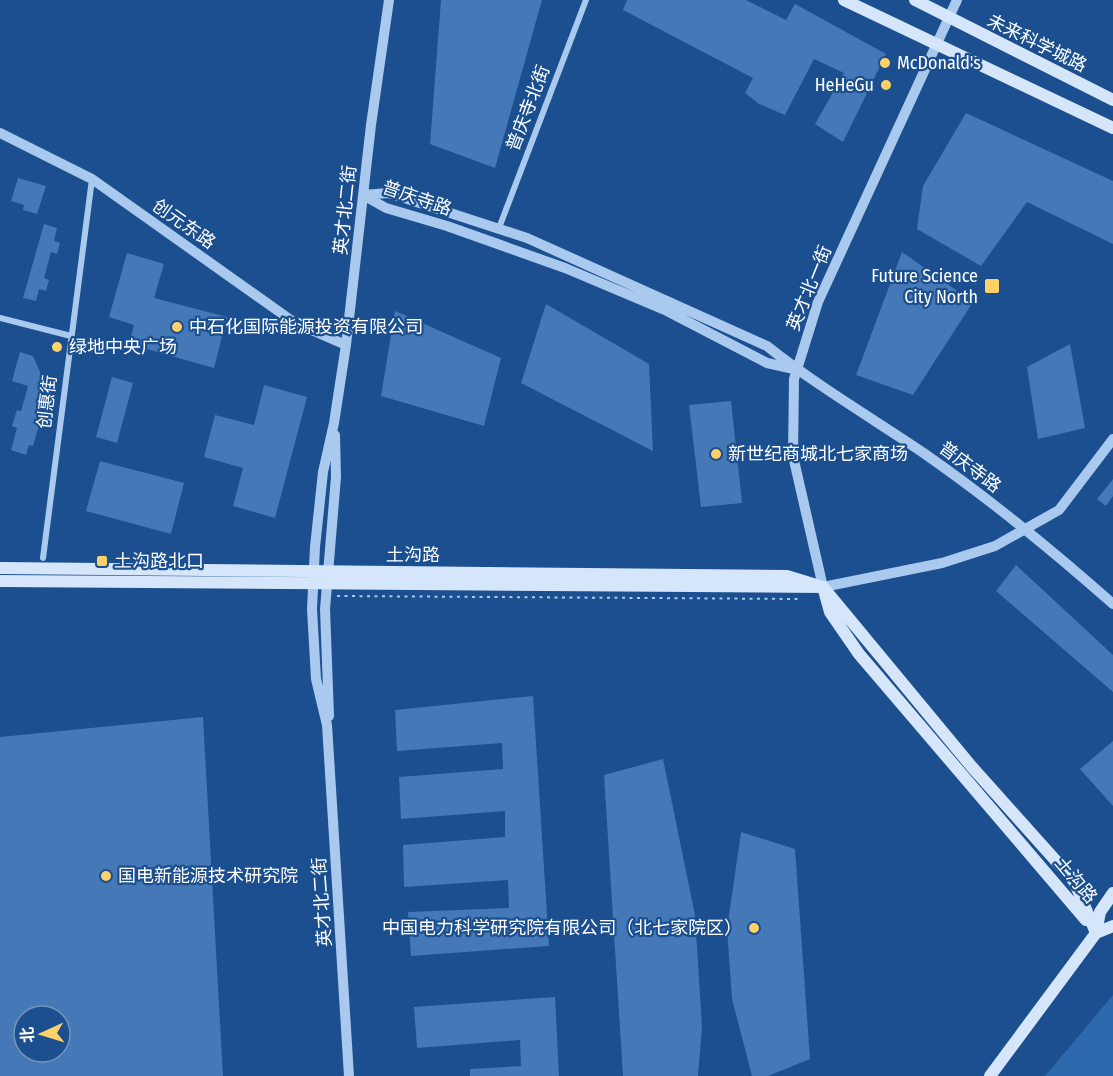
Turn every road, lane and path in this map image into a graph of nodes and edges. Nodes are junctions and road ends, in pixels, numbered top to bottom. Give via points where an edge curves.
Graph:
1 (389, 0) edge
2 (586, 0) edge
3 (844, 0) edge
4 (915, 0) edge
5 (950, 0) edge
6 (957, 0) edge
7 (950, 19) junction
8 (938, 44) junction
9 (1113, 100) edge
10 (1113, 128) edge
11 (0, 133) edge
12 (92, 179) junction
13 (363, 195) junction
14 (499, 228) junction
15 (0, 318) edge
16 (71, 336) junction
17 (346, 345) junction
18 (797, 370) junction
19 (334, 423) junction
20 (1113, 439) edge
21 (1024, 529) junction
22 (43, 558) dead end
23 (0, 568) edge
24 (313, 578) junction
25 (0, 581) edge
26 (327, 584) junction
27 (823, 587) junction
28 (805, 596) dead end
29 (1113, 604) edge
30 (327, 725) junction
31 (1113, 893) edge
32 (1113, 926) edge
33 (1096, 933) junction
34 (1113, 936) edge
35 (349, 1076) edge
36 (990, 1076) edge

1 - 13 street, 英才北二街
2 - 14 street, 普庆寺北街
3 - 8 main road
4 - 7 main road, 未来科学城路
5 - 7 street, 英才北一街
6 - 7 street, 英才北一街
7 - 8 street, 英才北一街
7 - 9 main road, 未来科学城路
8 - 10 main road
8 - 18 street, 英才北一街 via 818,302
11 - 12 street, 创元东路
12 - 16 street, 创惠街
12 - 17 street, 创元东路 via 295,323
13 - 14 street, 普庆寺路 via 389,193
13 - 17 street, 英才北二街
13 - 18 street, 普庆寺路 via 386,208 565,268 667,311 767,363
14 - 18 street, 普庆寺路 via 615,275 767,346
15 - 16 street
16 - 22 street, 创惠街
17 - 19 street, 英才北二街
18 - 21 street, 普庆寺路 via 928,456
18 - 27 street, 英才北一街 via 793,456
19 - 24 street, 英才北二街 via 323,472
19 - 26 street, 英才北二街 via 336,477
20 - 21 street via 1059,510
21 - 27 street via 995,546 942,563
21 - 29 street, 普庆寺路
23 - 24 main road, 土沟路
24 - 25 main road, 土沟路
24 - 26 main road, 土沟路
24 - 30 street, 英才北二街 via 315,679
26 - 27 main road, 土沟路 via 787,576
26 - 28 path via 796,600
26 - 30 street, 英才北二街
27 - 33 main road, 土沟路 via 972,767 1074,881
30 - 35 street, 英才北二街
31 - 33 main road via 1100,912
32 - 33 main road
33 - 34 main road
33 - 36 main road

